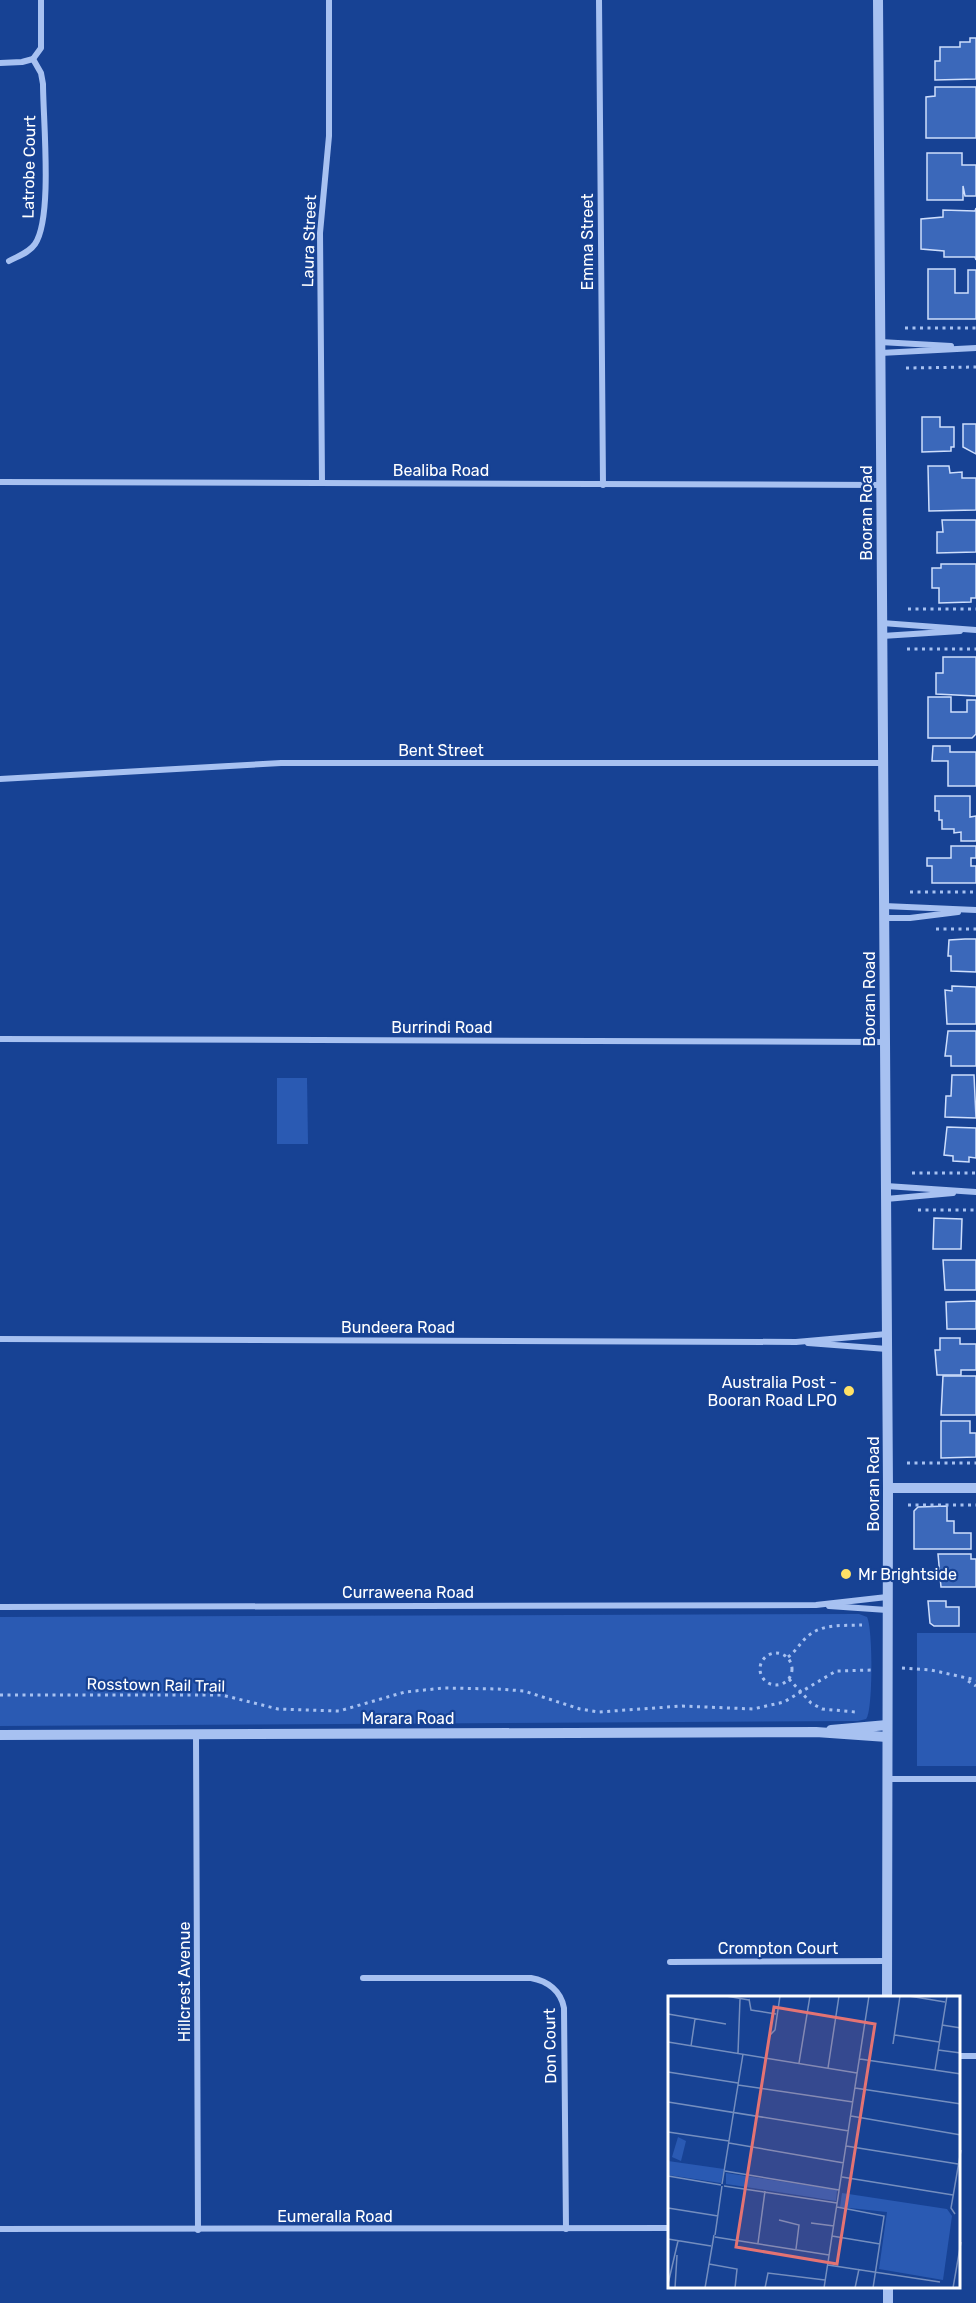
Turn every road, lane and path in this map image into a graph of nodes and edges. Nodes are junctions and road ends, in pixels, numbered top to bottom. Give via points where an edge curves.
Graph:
1 (41, 0) edge
2 (328, 0) edge
3 (599, 0) edge
4 (878, 0) edge
5 (33, 59) junction
6 (0, 63) edge
7 (9, 261) dead end
8 (905, 328) dead end
9 (976, 328) edge
10 (880, 347) junction
11 (966, 348) junction
12 (976, 348) edge
13 (976, 367) edge
14 (906, 368) dead end
15 (0, 482) edge
16 (322, 483) junction
17 (603, 485) junction
18 (881, 485) junction
19 (908, 609) dead end
20 (976, 609) edge
21 (882, 624) junction
22 (976, 630) edge
23 (882, 636) junction
24 (907, 649) dead end
25 (976, 649) edge
26 (883, 763) junction
27 (0, 779) edge
28 (910, 892) dead end
29 (976, 892) edge
30 (884, 906) junction
31 (974, 910) edge
32 (884, 918) junction
33 (976, 928) edge
34 (932, 929) dead end
35 (0, 1039) edge
36 (884, 1042) junction
37 (912, 1173) dead end
38 (976, 1173) edge
39 (885, 1186) junction
40 (966, 1192) junction
41 (976, 1192) edge
42 (886, 1199) junction
43 (912, 1210) dead end
44 (976, 1210) edge
45 (887, 1334) junction
46 (0, 1339) edge
47 (796, 1342) junction
48 (887, 1349) junction
49 (907, 1463) dead end
50 (976, 1463) edge
51 (888, 1488) junction
52 (976, 1488) edge
53 (908, 1505) dead end
54 (976, 1505) edge
55 (887, 1597) junction
56 (816, 1605) junction
57 (0, 1607) edge
58 (887, 1610) junction
59 (862, 1625) dead end
60 (788, 1658) junction
61 (903, 1668) dead end
62 (870, 1670) dead end
63 (789, 1679) junction
64 (966, 1680) junction
65 (976, 1680) edge
66 (976, 1686) edge
67 (801, 1693) junction
68 (0, 1695) edge
69 (862, 1712) dead end
70 (887, 1725) junction
71 (816, 1732) junction
72 (196, 1734) junction
73 (0, 1735) edge
74 (887, 1737) junction
75 (887, 1779) junction
76 (976, 1779) edge
77 (887, 1961) junction
78 (670, 1962) dead end
79 (363, 1978) dead end
80 (887, 1996) edge
81 (668, 2228) edge
82 (0, 2229) edge
83 (566, 2229) junction
84 (198, 2230) junction

1 - 5 street via 40,48
2 - 16 street, Laura Street via 329,136 320,233
3 - 17 street, Emma Street
4 - 10 street, Booran Road
5 - 6 street
5 - 7 street, Latrobe Court via 43,84 43,221 35,245
8 - 9 path
10 - 11 street
10 - 11 street
10 - 18 street, Booran Road
11 - 12 street
13 - 14 path
15 - 16 street, Bealiba Road
16 - 17 street, Bealiba Road
17 - 18 street, Bealiba Road
18 - 21 street, Booran Road
19 - 20 path
21 - 22 street
21 - 23 street, Booran Road
22 - 23 street
23 - 26 street, Booran Road
24 - 25 path
26 - 27 street, Bent Street via 281,763
26 - 30 street, Booran Road
28 - 29 path
30 - 31 street
30 - 32 street, Booran Road
31 - 32 street
32 - 36 street, Booran Road
33 - 34 path
35 - 36 street, Burrindi Road
36 - 39 street, Booran Road
37 - 38 path
39 - 40 street
39 - 42 street, Booran Road
40 - 41 street
40 - 42 street
42 - 45 street, Booran Road
43 - 44 path
45 - 47 street, Bundeera Road
45 - 48 street, Booran Road
46 - 47 street, Bundeera Road
47 - 48 street, Bundeera Road
48 - 51 street, Booran Road
49 - 50 path
51 - 52 street
51 - 55 street, Booran Road
53 - 54 path
55 - 56 street, Curraweena Road
55 - 58 street, Booran Road
56 - 57 street, Curraweena Road
56 - 58 street, Curraweena Road
58 - 70 street, Booran Road
59 - 60 path via 819,1629
60 - 63 path via 793,1666
60 - 63 path via 772,1653 763,1659 760,1670 769,1684 780,1685
61 - 64 path via 931,1670
62 - 67 path, Rosstown Rail Trail via 836,1671
63 - 67 path
64 - 65 path
64 - 66 path
67 - 68 path, Rosstown Rail Trail via 766,1708 682,1706 599,1712 498,1689 405,1692 339,1711 278,1709 222,1695
67 - 69 path via 822,1709
70 - 71 street, Marara Road
70 - 74 street, Booran Road
71 - 72 street, Marara Road
71 - 74 street, Marara Road
72 - 73 street, Marara Road
72 - 84 street, Hillcrest Avenue
74 - 75 street, Booran Road
75 - 76 street
75 - 77 street, Booran Road
77 - 78 street, Crompton Court
77 - 80 street, Booran Road
79 - 83 street, Don Court via 531,1978 548,1984 560,1995 564,2008
81 - 83 street, Eumeralla Road
82 - 84 street, Eumeralla Road
83 - 84 street, Eumeralla Road

